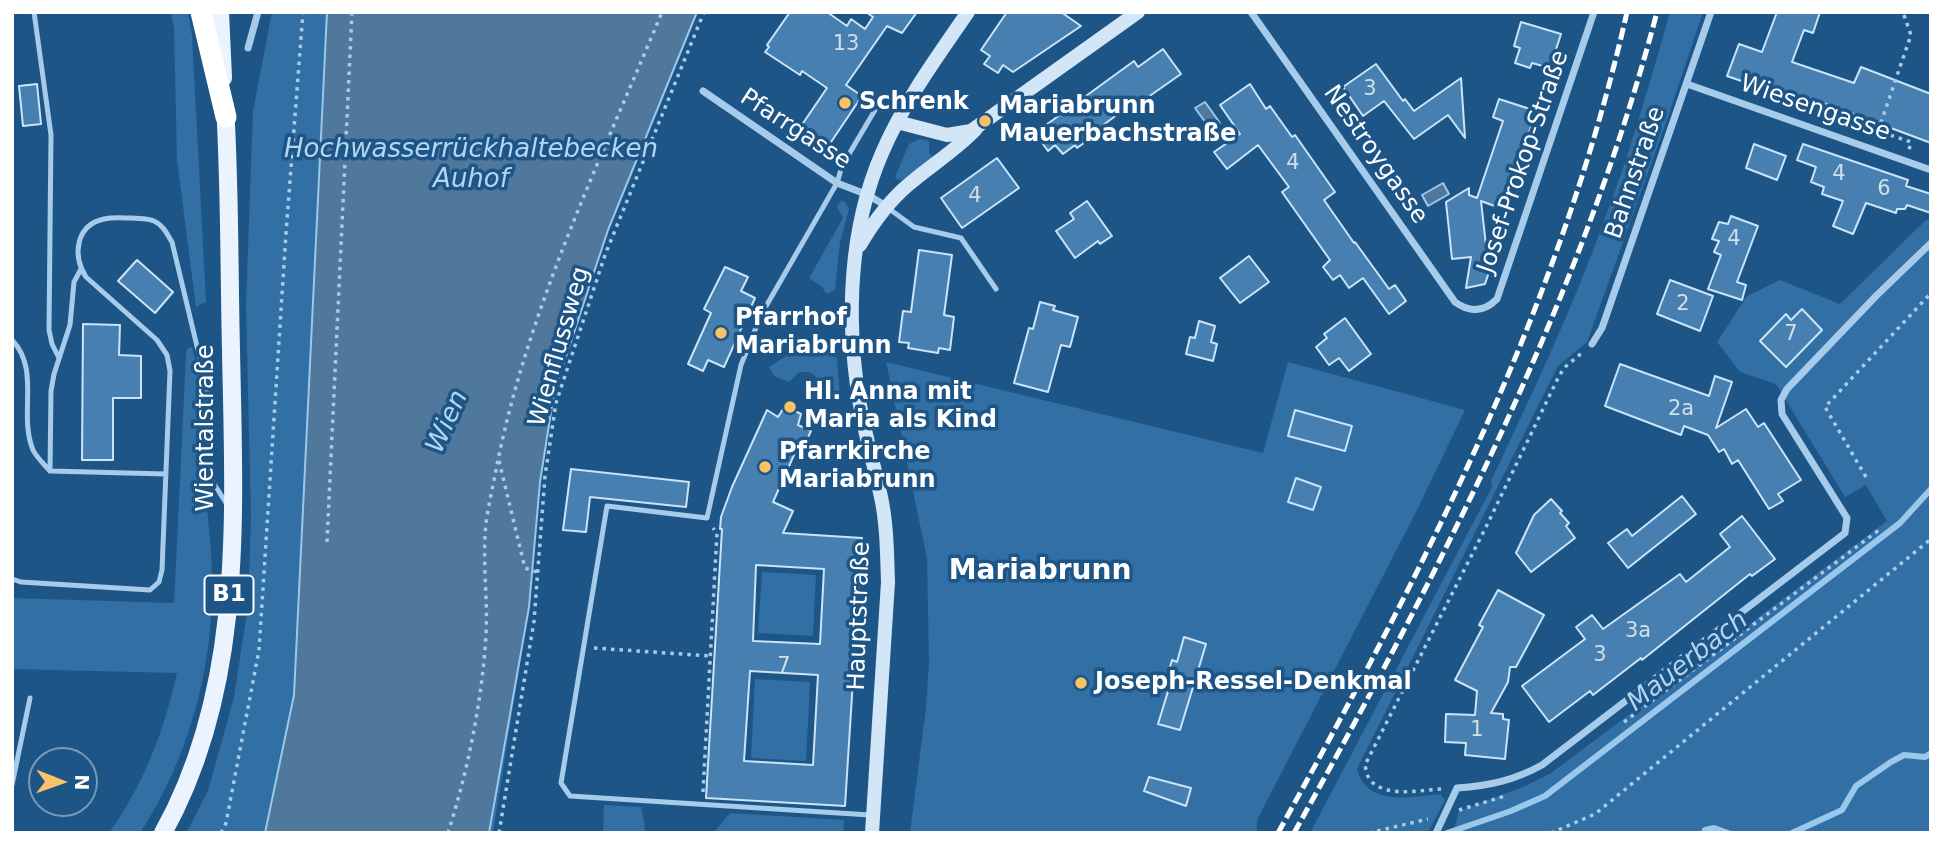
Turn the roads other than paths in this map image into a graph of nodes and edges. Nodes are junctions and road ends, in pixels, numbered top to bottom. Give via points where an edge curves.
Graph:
1 (34, 12) edge
2 (201, 12) edge
3 (220, 12) edge
4 (258, 12) edge
5 (968, 12) edge
6 (1138, 12) edge
7 (1251, 12) edge
8 (1594, 12) edge
9 (1712, 12) edge
10 (248, 48) dead end
11 (1687, 84) junction
12 (703, 91) dead end
13 (875, 110) dead end
14 (226, 117) junction
15 (897, 122) junction
16 (979, 126) junction
17 (1931, 170) edge
18 (837, 183) junction
19 (868, 195) junction
20 (886, 206) junction
21 (1931, 243) edge
22 (856, 252) junction
23 (81, 270) junction
24 (996, 289) dead end
25 (1475, 311) joint
26 (12, 340) edge
27 (1592, 344) road end
28 (59, 358) junction
29 (50, 471) junction
30 (166, 474) junction
31 (232, 513) junction
32 (12, 579) edge
33 (30, 698) dead end
34 (12, 785) edge
35 (873, 815) junction
36 (163, 833) edge
37 (872, 833) edge
38 (1436, 833) edge

1 - 28 lane via 51,135 50,330
2 - 14 highway
3 - 14 main road, Wientalstraße / B1
4 - 10 street
5 - 15 main road, Hauptstraße
6 - 16 main road
7 - 25 street, Nestroygasse via 1455,302
8 - 25 street, Josef-Prokop-Straße via 1497,299
9 - 11 street, Bahnstraße
11 - 17 street, Wiesengasse
11 - 27 street, Bahnstraße via 1602,328
12 - 18 street, Pfarrgasse
13 - 18 lane
14 - 31 main road, Wientalstraße / B1
15 - 16 main road via 947,135
15 - 19 main road, Hauptstraße
16 - 20 main road
18 - 19 street, Pfarrgasse
18 - 35 lane via 761,315 741,365 706,518 607,506 561,783 570,796
19 - 20 street, Pfarrgasse
19 - 22 main road, Hauptstraße
20 - 22 main road
20 - 24 lane via 914,227 961,238
21 - 38 street via 1781,400 1782,414 1847,518 1845,533 1542,765 1487,786 1458,788
22 - 35 main road, Hauptstraße via 855,374 887,546
23 - 28 lane via 74,282 70,325
23 - 30 lane via 157,340 167,355
23 - 31 lane via 77,246 90,225 102,219 146,219 163,227 172,242 207,388 209,476
26 - 29 lane via 27,365 33,448
28 - 29 lane via 51,391
29 - 30 lane
30 - 32 lane via 162,570 159,582 150,590
31 - 36 main road, Wientalstraße / B1 via 229,603 218,684 196,761
33 - 34 lane
35 - 37 main road, Hauptstraße

